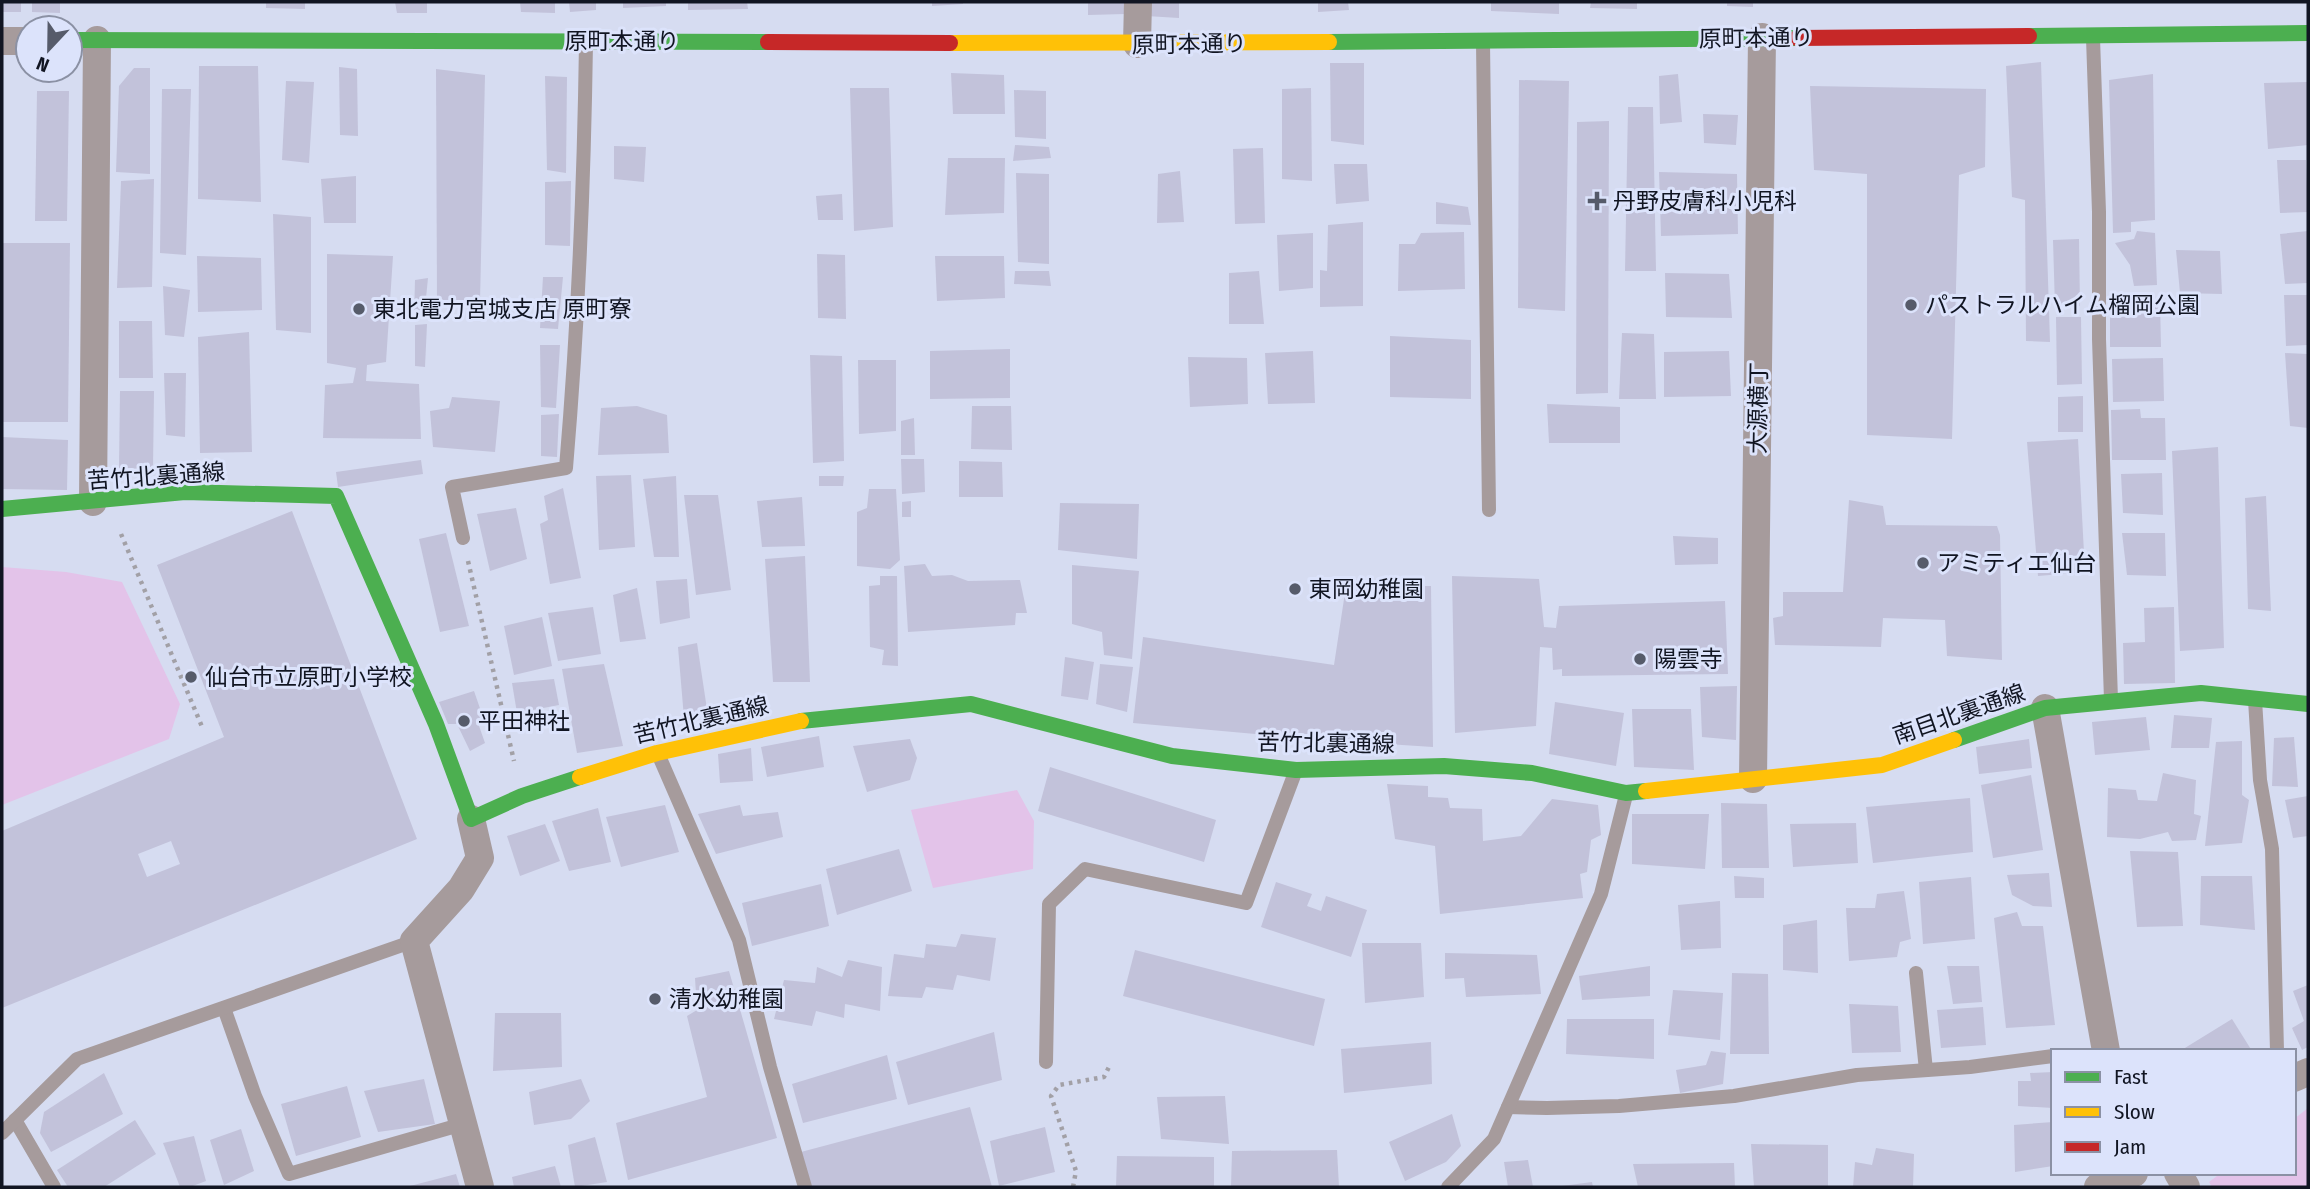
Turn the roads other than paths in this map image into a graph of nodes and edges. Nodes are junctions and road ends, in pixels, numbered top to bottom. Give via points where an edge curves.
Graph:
1 (1138, 2) edge
2 (2308, 33) edge
3 (2093, 35) junction
4 (1762, 37) junction
5 (84, 40) edge
6 (586, 41) junction
7 (1483, 41) junction
8 (1138, 44) junction
9 (93, 502) junction
10 (2, 509) edge
11 (1489, 510) dead end
12 (463, 538) road end
13 (2255, 698) junction
14 (2111, 701) junction
15 (2308, 704) edge
16 (2045, 708) junction
17 (657, 752) junction
18 (1296, 770) junction
19 (1753, 779) junction
20 (1626, 793) junction
21 (471, 819) junction
22 (414, 941) junction
23 (1916, 973) dead end
24 (224, 1008) junction
25 (2101, 1049) edge
26 (2277, 1049) edge
27 (2051, 1056) edge
28 (1046, 1062) dead end
29 (1926, 1070) junction
30 (1508, 1107) junction
31 (15, 1120) junction
32 (463, 1124) junction
33 (2, 1133) edge
34 (2129, 1175) edge
35 (54, 1187) edge
36 (480, 1187) edge
37 (805, 1187) edge
38 (1448, 1187) edge
39 (2098, 1187) edge

1 - 8 street
2 - 3 street, 原町本通り
3 - 4 street, 原町本通り
3 - 14 lane
4 - 7 street, 原町本通り
4 - 19 street, 大源横丁
5 - 6 street, 原町本通り
5 - 9 street
6 - 8 street, 原町本通り
6 - 12 lane via 583,228 566,468 452,487
7 - 8 street, 原町本通り
7 - 11 lane
9 - 10 street, 苦竹北裏通線
9 - 21 street, 苦竹北裏通線 via 185,492 336,496 436,724
13 - 14 street, 南目北裏通線 via 2201,693
13 - 15 street, 南目北裏通線
13 - 26 lane via 2260,780 2272,849
14 - 16 street, 南目北裏通線
16 - 19 street, 南目北裏通線 via 1882,765
16 - 25 street
17 - 18 street, 苦竹北裏通線 via 803,720 971,704 1172,756
17 - 21 street, 苦竹北裏通線 via 523,796
17 - 37 lane via 739,940
18 - 20 street, 苦竹北裏通線 via 1444,766 1532,773
18 - 28 lane via 1246,903 1084,869 1049,904
19 - 20 street, 南目北裏通線
20 - 30 lane via 1601,894
21 - 22 street via 480,858 461,889
22 - 24 lane
22 - 32 street
23 - 29 lane
24 - 31 lane via 77,1059
24 - 32 lane via 255,1097 289,1174
27 - 29 lane
29 - 30 lane via 1857,1075 1734,1096 1632,1105
30 - 38 lane via 1494,1139
31 - 33 lane
31 - 35 lane
32 - 36 street
34 - 39 street

